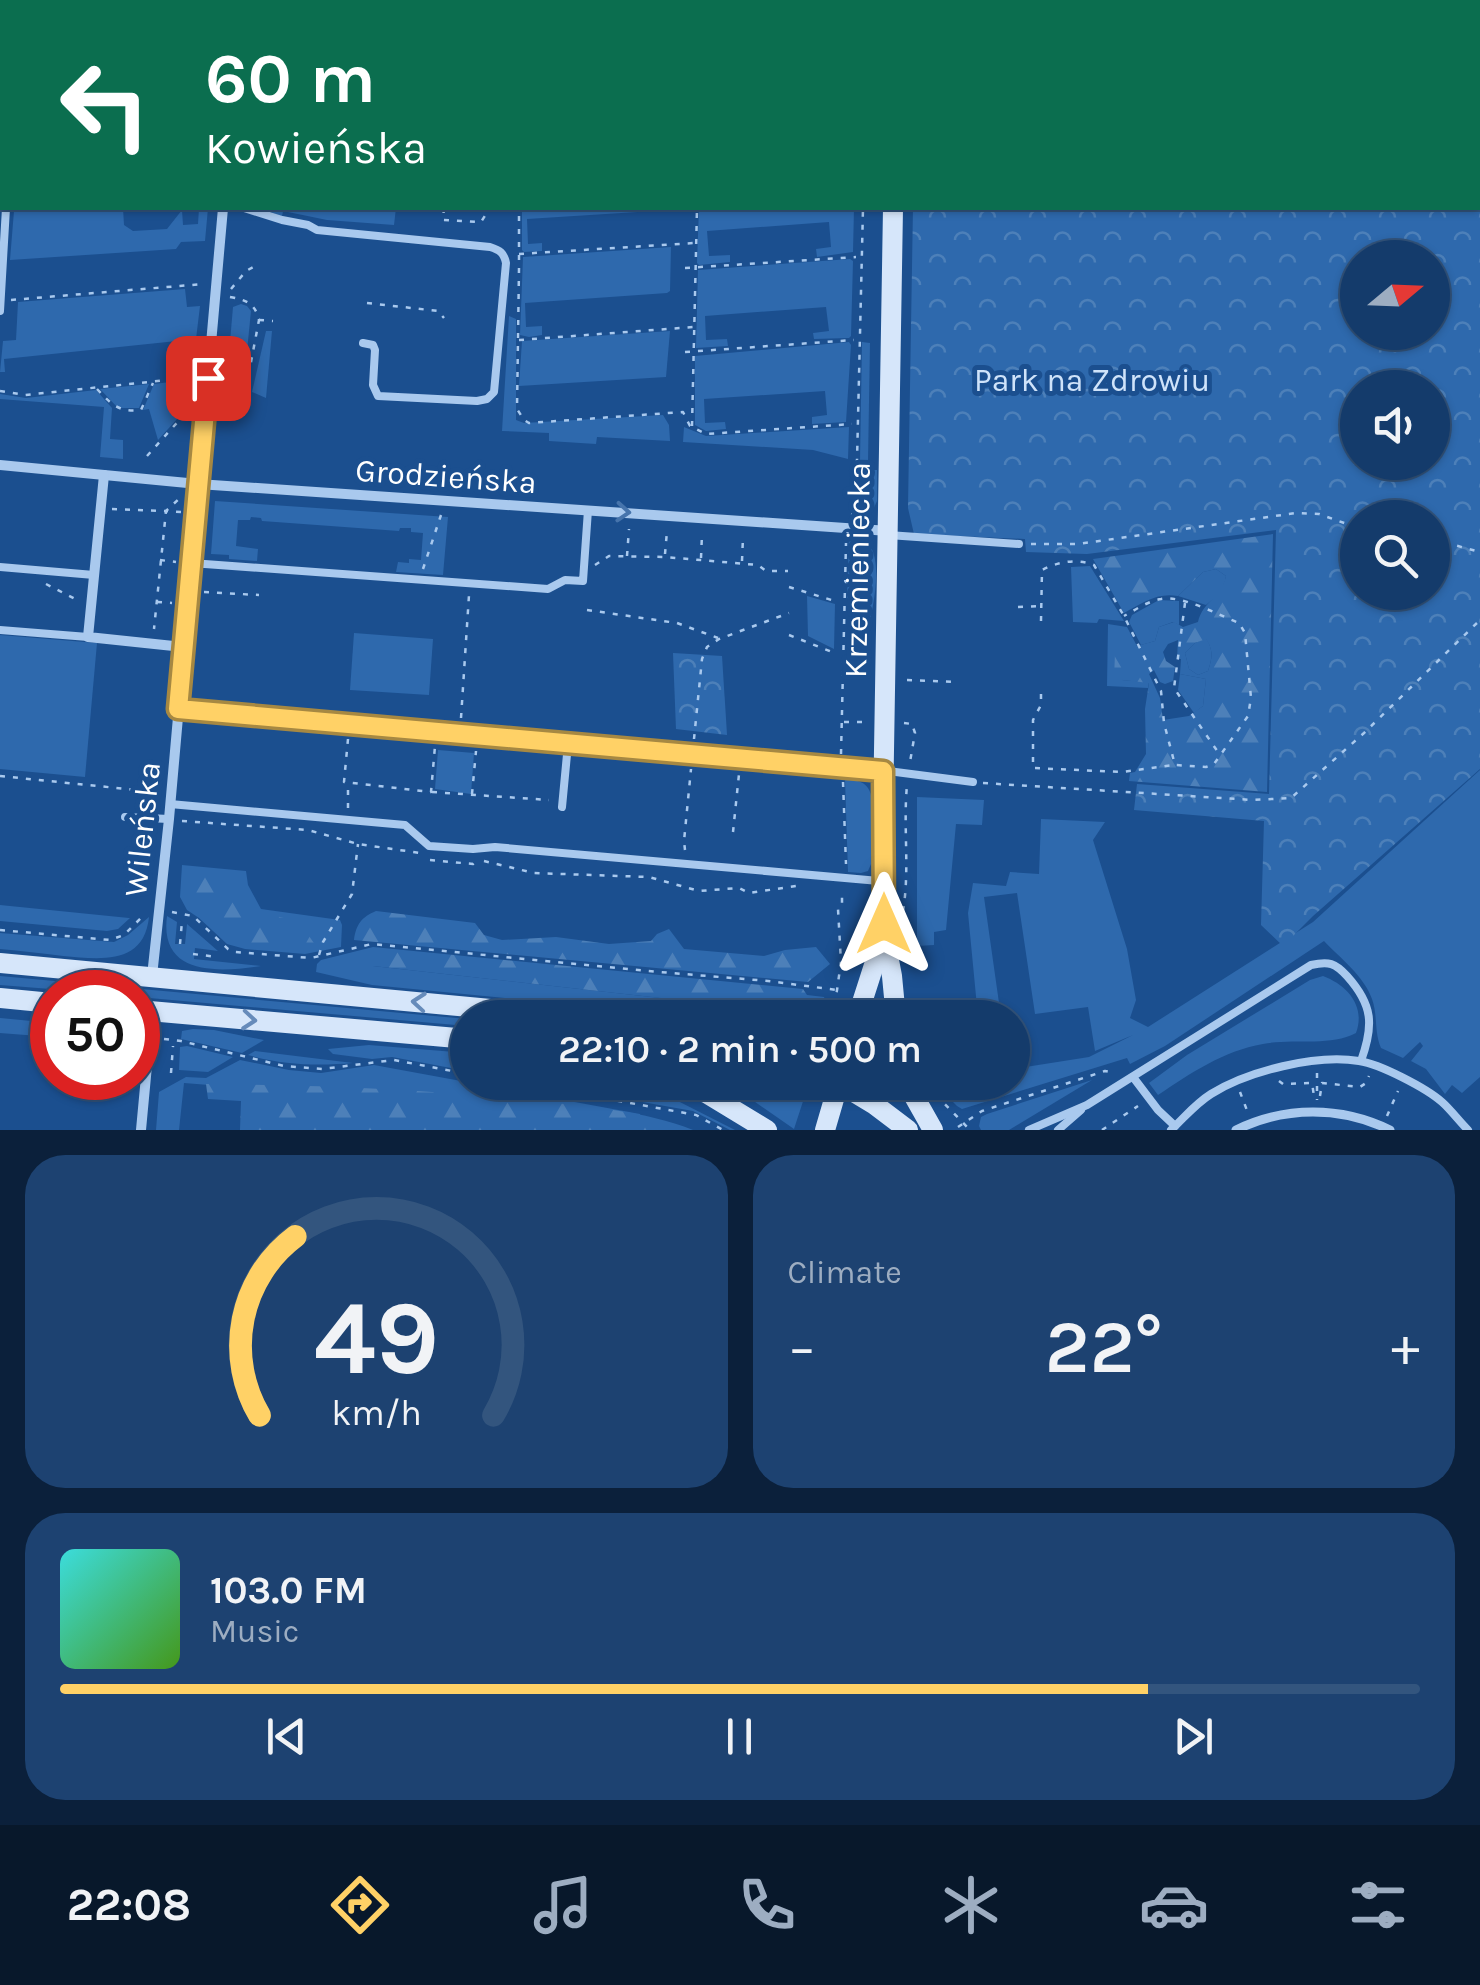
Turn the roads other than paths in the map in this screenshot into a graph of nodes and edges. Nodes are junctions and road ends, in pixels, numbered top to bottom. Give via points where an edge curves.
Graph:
1 (6, 210) edge
2 (222, 210) edge
3 (250, 210) edge
4 (893, 210) edge
5 (1, 300) edge
6 (0, 311) edge
7 (363, 343) dead end
8 (0, 465) edge
9 (104, 475) junction
10 (198, 484) junction
11 (588, 510) junction
12 (888, 533) junction
13 (1019, 544) road end
14 (191, 563) junction
15 (0, 568) edge
16 (94, 575) junction
17 (0, 630) edge
18 (88, 637) junction
19 (184, 647) junction
20 (178, 709) junction
21 (568, 744) junction
22 (883, 771) junction
23 (973, 782) road end
24 (170, 804) junction
25 (562, 807) dead end
26 (125, 817) dead end
27 (169, 819) junction
28 (884, 881) junction
29 (884, 935) junction
30 (0, 962) edge
31 (87, 970) edge
32 (153, 970) edge
33 (160, 977) edge
34 (0, 998) edge
35 (863, 1000) edge
36 (894, 1000) edge
37 (30, 1001) edge
38 (450, 1005) edge
39 (160, 1012) edge
40 (450, 1037) edge
41 (1361, 1061) junction
42 (1133, 1077) junction
43 (143, 1100) edge
44 (716, 1100) edge
45 (833, 1100) edge
46 (863, 1100) edge
47 (905, 1100) edge
48 (916, 1100) edge
49 (1087, 1105) junction
50 (1173, 1128) edge
51 (905, 1129) edge
52 (142, 1130) edge
53 (767, 1130) edge
54 (825, 1130) edge
55 (934, 1130) edge
56 (1029, 1130) edge
57 (1058, 1130) edge
58 (1236, 1130) edge
59 (1390, 1130) edge
60 (1468, 1130) edge

1 - 5 lane
2 - 10 street, Wileńska
3 - 7 lane via 317,230 490,247 504,257 494,392 488,399 378,396 372,385 375,350
4 - 12 main road, Krzemieniecka
5 - 6 lane
8 - 9 street, Grodzieńska
9 - 10 street, Grodzieńska
9 - 16 street
10 - 11 street, Grodzieńska
10 - 14 street, Wileńska
11 -> 12 street, Grodzieńska
11 - 14 lane via 583,581 548,589
12 - 13 lane
12 - 22 main road, Krzemieniecka
14 - 19 street, Wileńska
15 - 16 lane
16 - 18 street
17 - 18 lane
18 - 19 street
19 - 20 street, Wileńska
20 - 21 street
20 - 24 street, Wileńska
21 - 22 street
21 - 25 lane
22 - 23 lane
22 - 28 main road, Krzemieniecka
24 - 27 street, Wileńska
24 - 28 lane via 405,826 429,846
26 - 27 lane
27 - 32 street, Wileńska
28 - 29 main road, Krzemieniecka
29 - 35 main road, Krzemieniecka
29 - 36 main road, Krzemieniecka
30 - 31 main road
38 -> 33 main road
34 - 37 main road
39 -> 40 main road
41 - 42 lane via 1370,1019 1366,1000 1330,962 1311,965
41 - 50 lane via 1307,1062 1248,1076 1213,1093
41 - 60 lane via 1440,1100
42 - 49 lane
42 - 50 lane
43 - 52 street
44 - 53 main road
45 - 54 main road
46 - 51 main road
47 - 51 main road
48 - 55 main road
49 - 56 lane
49 - 57 lane
58 - 59 street via 1309,1112 1356,1117

